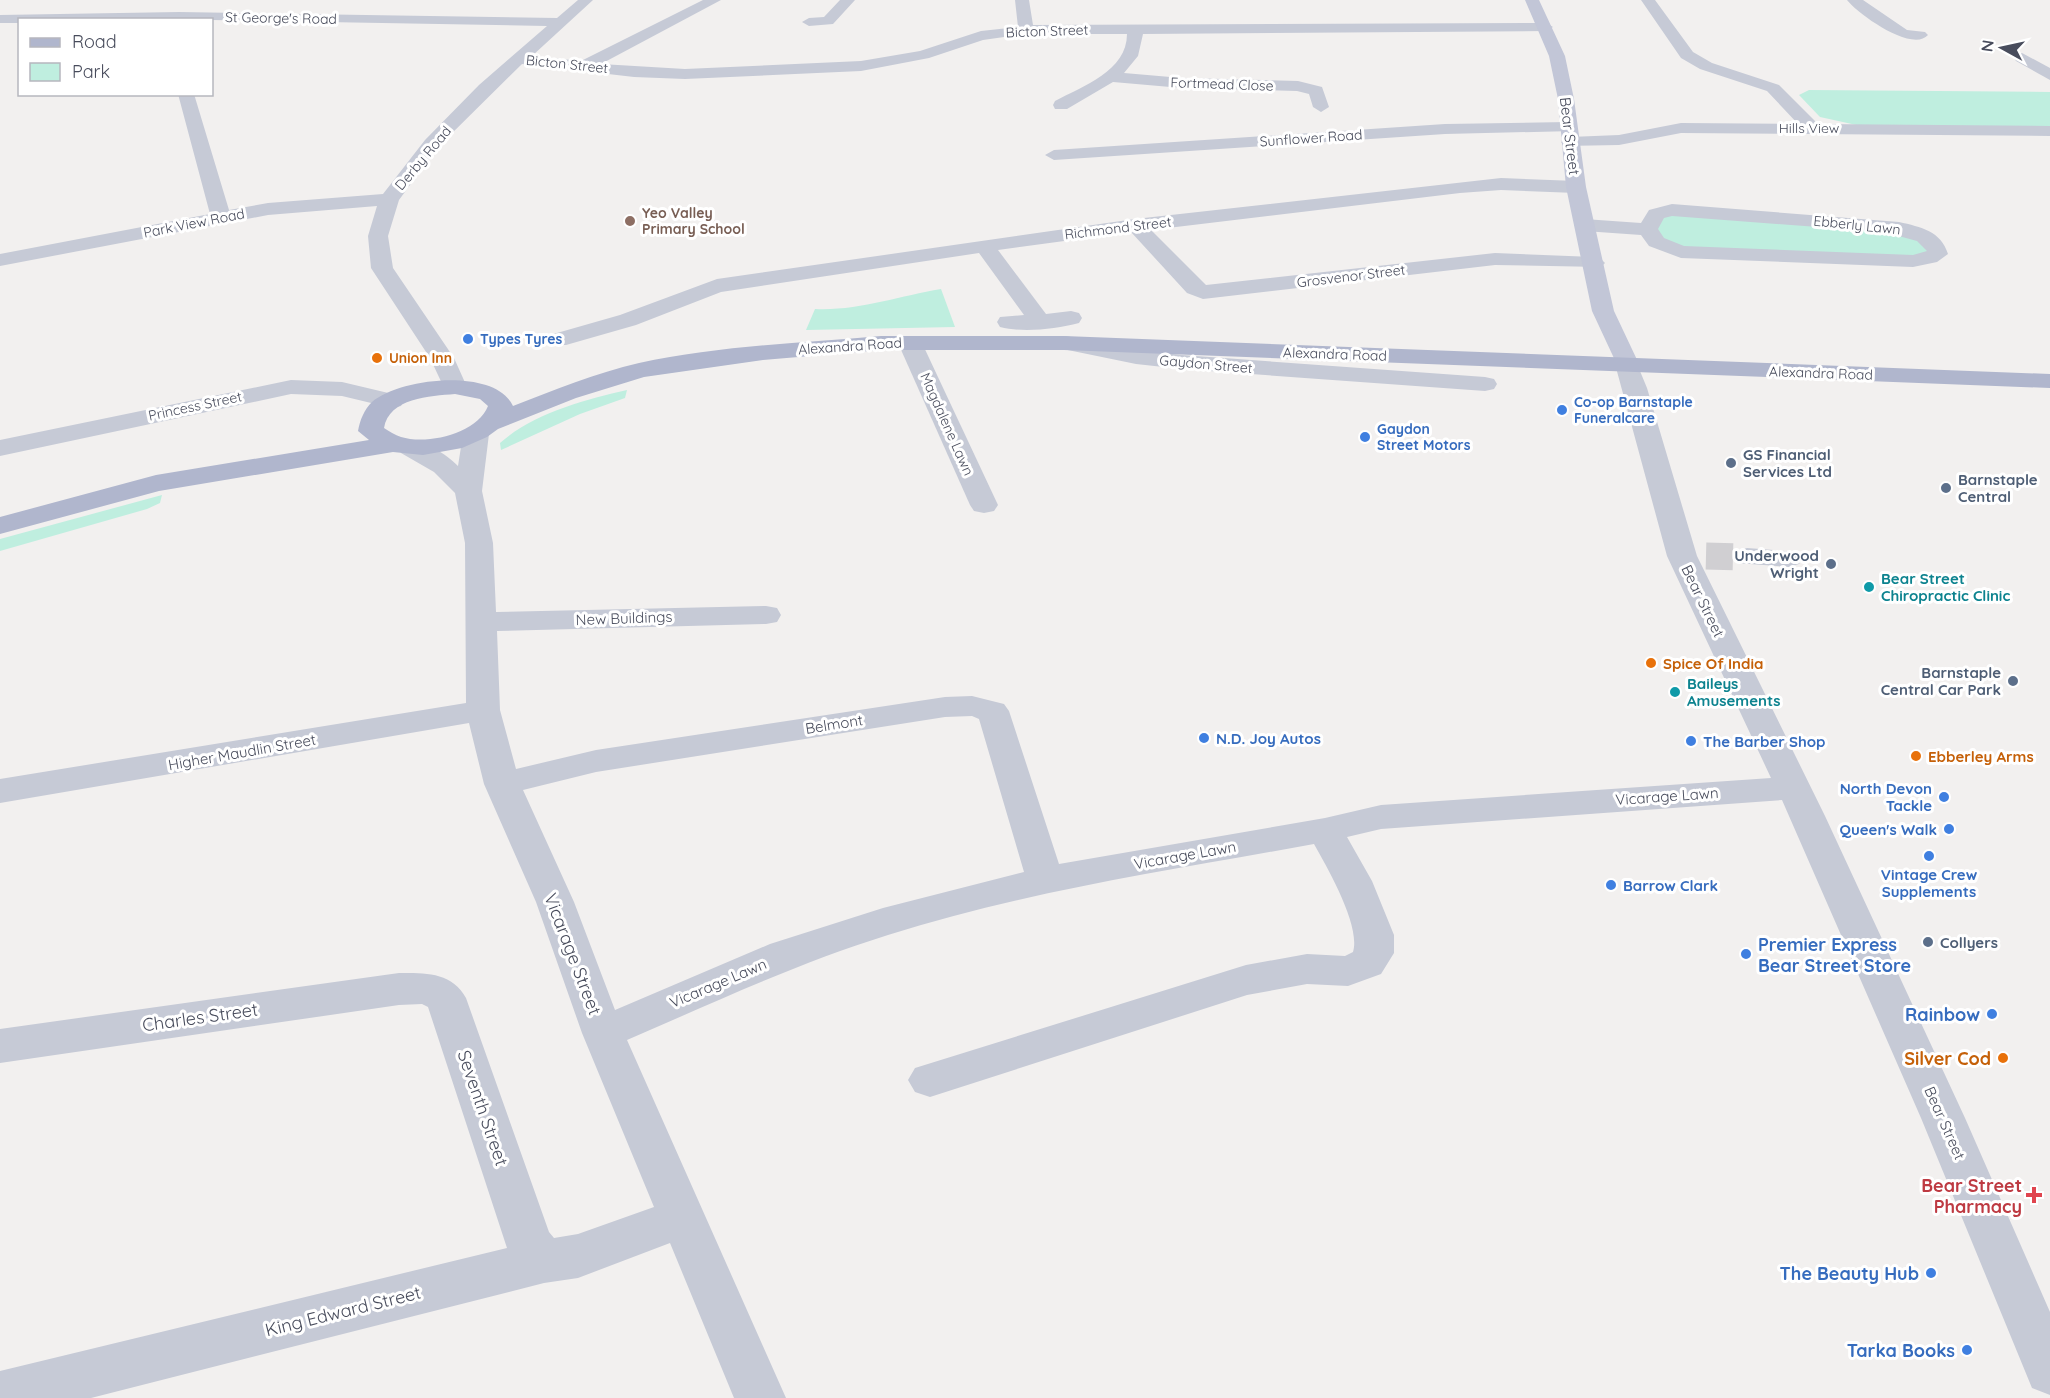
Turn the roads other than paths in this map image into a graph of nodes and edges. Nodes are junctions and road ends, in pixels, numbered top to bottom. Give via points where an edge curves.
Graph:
1 (136, 0) edge
2 (276, 0) edge
3 (586, 0) edge
4 (714, 0) edge
5 (848, 0) edge
6 (1022, 0) edge
7 (1532, 0) edge
8 (1648, 0) edge
9 (1854, 0) edge
10 (474, 7) dead end
11 (108, 16) junction
12 (227, 17) junction
13 (252, 17) junction
14 (18, 18) edge
15 (36, 18) edge
16 (0, 19) edge
17 (463, 20) junction
18 (561, 22) junction
19 (808, 22) dead end
20 (213, 24) edge
21 (1546, 27) junction
22 (1026, 30) junction
23 (1135, 30) junction
24 (1886, 34) dead end
25 (1903, 34) junction
26 (1920, 35) dead end
27 (2022, 58) dead end
28 (518, 59) junction
29 (586, 65) junction
30 (2050, 75) edge
31 (1110, 77) junction
32 (187, 96) edge
33 (1042, 103) dead end
34 (1321, 108) dead end
35 (1813, 129) junction
36 (2050, 131) edge
37 (1569, 135) junction
38 (1054, 155) dead end
39 (1576, 187) junction
40 (389, 199) junction
41 (221, 218) junction
42 (1135, 225) junction
43 (1584, 225) junction
44 (1648, 229) junction
45 (985, 247) junction
46 (0, 260) edge
47 (1594, 263) junction
48 (1071, 318) dead end
49 (1008, 322) dead end
50 (1040, 322) junction
51 (558, 340) dead end
52 (910, 343) junction
53 (1064, 343) joint
54 (1628, 364) junction
55 (1353, 365) junction
56 (622, 374) junction
57 (2050, 381) edge
58 (1485, 384) dead end
59 (454, 387) junction
60 (488, 392) junction
61 (392, 401) junction
62 (370, 421) junction
63 (485, 428) junction
64 (402, 446) junction
65 (0, 448) edge
66 (230, 470) junction
67 (468, 491) junction
68 (984, 505) dead end
69 (0, 526) edge
70 (1747, 557) tunnel mouth
71 (1789, 558) dead end
72 (766, 615) dead end
73 (482, 622) junction
74 (483, 710) junction
75 (501, 784) junction
76 (1792, 788) junction
77 (0, 790) edge
78 (1325, 830) junction
79 (1045, 879) junction
80 (399, 989) joint
81 (603, 1033) junction
82 (0, 1046) edge
83 (930, 1080) dead end
84 (684, 1217) junction
85 (544, 1261) junction
86 (2050, 1371) edge
87 (0, 1396) edge
88 (760, 1398) edge

1 - 11 street
2 - 13 street
3 - 18 street, Derby Road
4 - 29 street
5 - 19 street via 828,21
6 - 22 street
7 - 21 street, Bear Street
8 - 35 street via 1687,55 1706,66 1773,88
9 - 25 street
10 - 17 street
11 - 12 street, St George's Road
11 - 15 street, St George's Road
12 - 13 street, St George's Road
12 - 20 street
13 - 17 street, St George's Road
14 - 16 street, St George's Road
17 - 18 street, St George's Road
18 - 28 street, Derby Road
21 - 23 street, Bicton Street
21 - 37 street, Bear Street via 1559,66
22 - 23 street, Bicton Street
22 - 29 street, Bicton Street via 981,36 923,55 861,66 685,74
23 - 31 street via 1133,52
24 - 25 street
25 - 26 street
27 - 30 street
28 - 29 street, Bicton Street
28 - 40 street, Derby Road via 431,144
31 - 33 street via 1067,107
31 - 34 street, Fortmead Close via 1298,86 1316,91
32 - 41 street
35 - 36 street, Hills View
35 - 37 street, Hills View via 1672,128 1619,140
37 - 38 street, Sunflower Road via 1445,129
37 - 39 street, Bear Street
39 - 42 street, Richmond Street via 1460,186
39 - 43 street, Bear Street
40 - 41 street, Park View Road via 298,206
40 - 59 street, Derby Road via 378,236 382,268 442,358
41 - 46 street, Park View Road
42 - 45 street, Richmond Street
42 - 47 street, Grosvenor Street via 1203,292 1495,259
43 - 44 street
43 - 47 street, Bear Street
44 - 44 street, Ebberly Lawn via 1656,242 1681,252 1913,261 1938,254 1935,245 1920,235 1884,226 1672,210 1656,214
45 - 50 street
45 - 51 street, Richmond Street via 717,286 628,320
47 - 54 street, Bear Street via 1603,310
48 - 50 street
49 - 50 street
52 - 53 main road, Alexandra Road
52 - 56 main road, Alexandra Road via 774,352
52 - 68 street, Magdalene Lawn
53 - 55 street, Gaydon Street via 1136,357
54 - 55 main road, Alexandra Road
54 - 57 main road, Alexandra Road
54 - 76 street, Bear Street via 1640,397 1668,514 1694,556
55 - 58 street, Gaydon Street
56 - 60 main road, Alexandra Road via 599,374
56 - 63 main road, Alexandra Road
59 - 60 main road, Alexandra Road
59 - 61 main road, Alexandra Road via 422,391
60 - 63 main road via 501,405 501,413
61 - 62 main road
61 - 65 street, Princess Street via 342,389 291,387
62 - 64 main road via 371,431 379,439
62 - 66 main road
63 - 64 main road, Alexandra Road via 456,442
63 - 67 street, Vicarage Street
64 - 66 main road, Alexandra Road
64 - 67 street via 444,466
66 - 69 main road via 156,483
67 - 73 street, Vicarage Street via 479,543
70 - 71 street
72 - 73 street, New Buildings
73 - 74 street, Vicarage Street
74 - 75 street, Vicarage Street
74 - 77 street, Higher Maudlin Street
75 - 79 street, Belmont via 596,761 945,707 982,708 992,711 996,719
75 - 81 street, Vicarage Street via 555,902
76 - 78 street, Vicarage Lawn via 1381,817
76 - 86 street, Bear Street via 1943,1118
78 - 79 street, Vicarage Lawn
78 - 83 street via 1353,881 1374,935 1374,953 1367,963 1348,970 1307,969 1246,980
79 - 81 street, Vicarage Lawn via 883,922 784,955
80 - 82 street, Charles Street
80 - 85 street, Seventh Street via 428,988 445,998 530,1244
81 - 84 street, Vicarage Street
84 - 85 street, King Edward Street via 578,1256
84 - 88 street, Vicarage Street
85 - 87 street, King Edward Street

